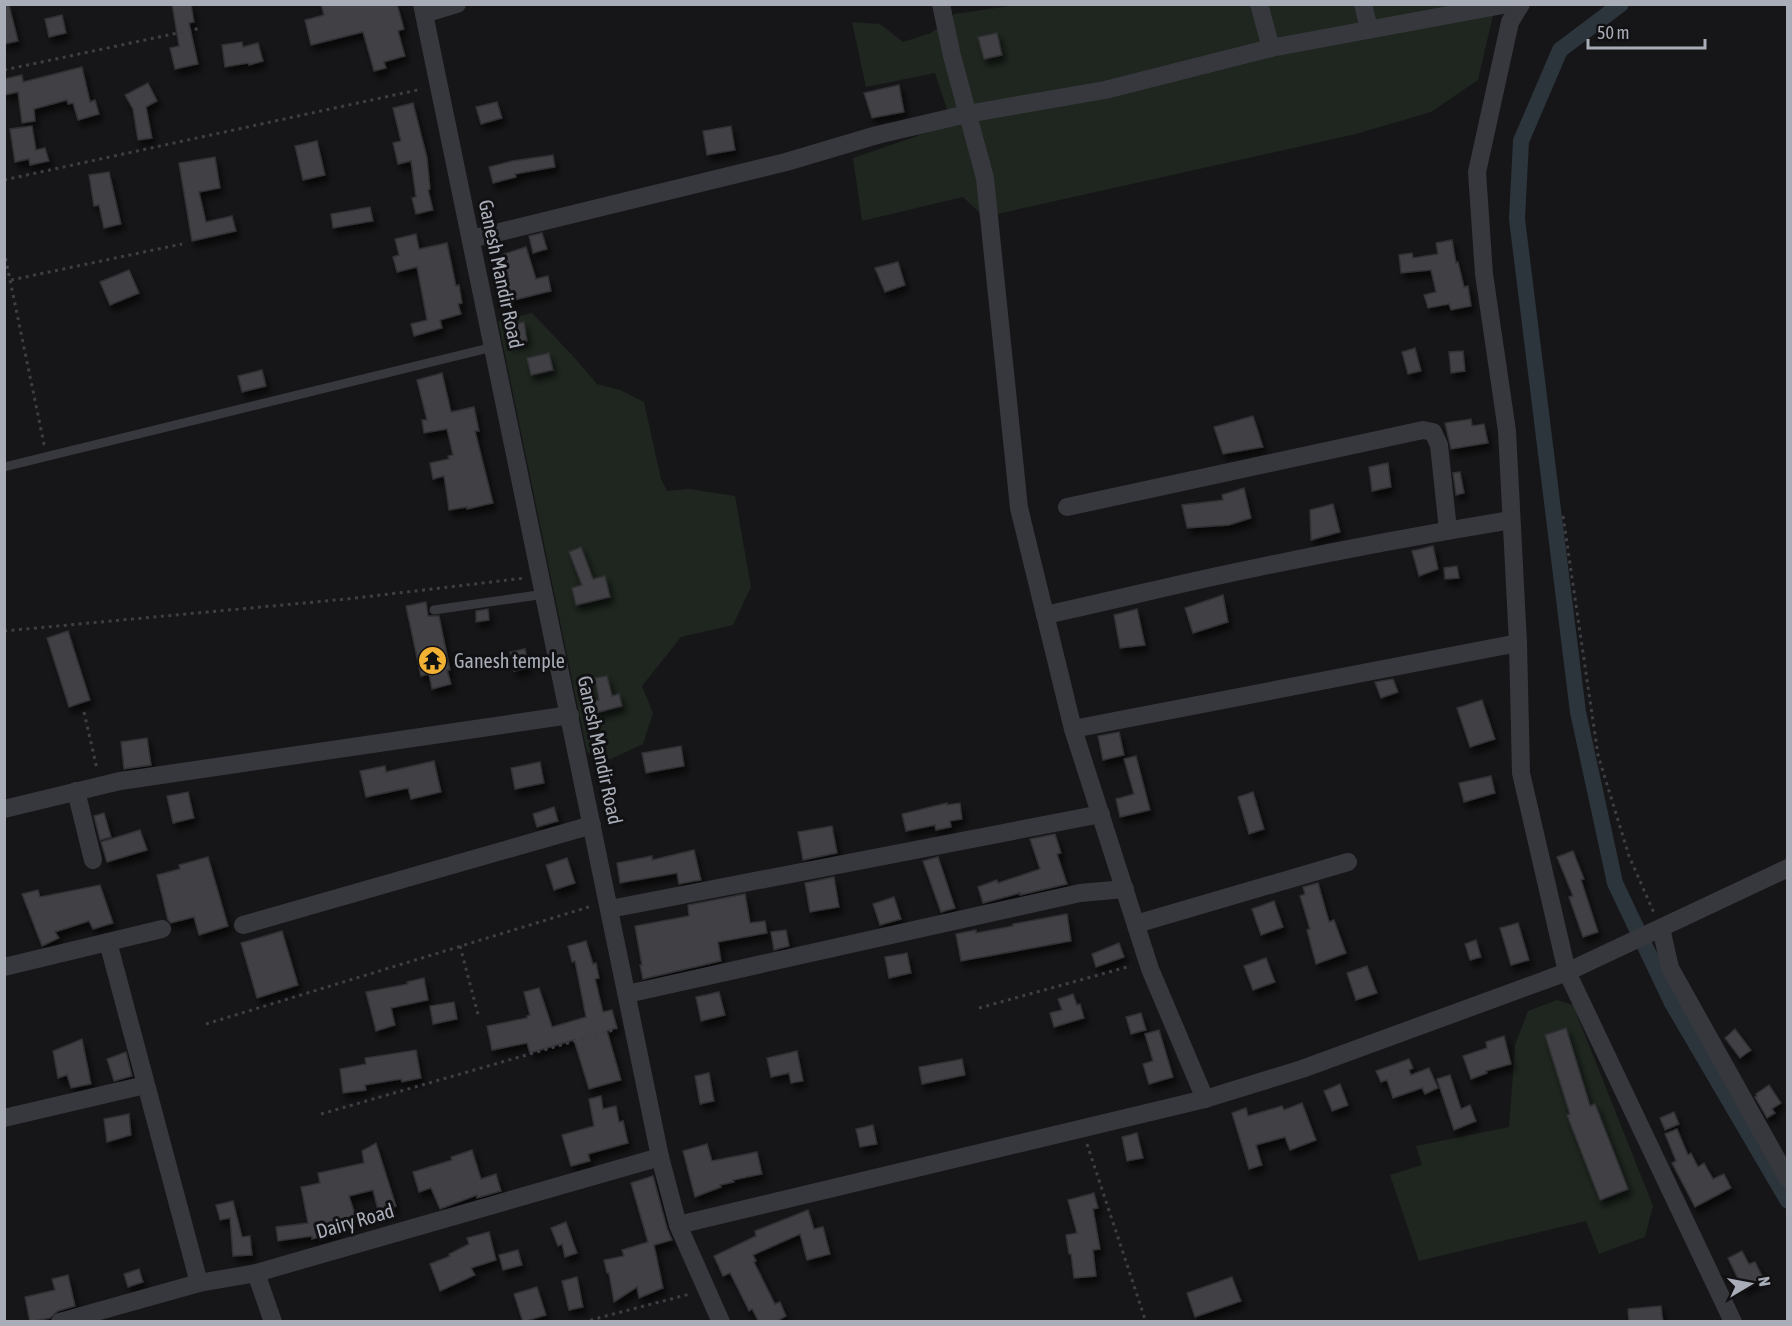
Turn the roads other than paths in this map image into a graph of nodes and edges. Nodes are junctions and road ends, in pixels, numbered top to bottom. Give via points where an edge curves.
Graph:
1 (457, 4) edge
2 (941, 4) edge
3 (1259, 4) edge
4 (1363, 4) edge
5 (1508, 4) edge
6 (1521, 4) edge
7 (423, 9) edge
8 (1369, 29) junction
9 (1271, 48) junction
10 (967, 114) junction
11 (471, 239) junction
12 (493, 347) junction
13 (4, 467) edge
14 (1066, 507) dead end
15 (1512, 520) junction
16 (1448, 530) junction
17 (543, 585) junction
18 (434, 610) dead end
19 (1045, 615) junction
20 (1518, 643) junction
21 (570, 715) junction
22 (1073, 729) junction
23 (76, 791) junction
24 (4, 809) edge
25 (1101, 814) junction
26 (592, 825) junction
27 (93, 860) dead end
28 (1348, 862) dead end
29 (1788, 868) edge
30 (1125, 889) junction
31 (609, 905) junction
32 (1136, 924) junction
33 (243, 925) dead end
34 (162, 928) dead end
35 (1656, 930) junction
36 (108, 942) junction
37 (4, 967) edge
38 (1567, 972) junction
39 (627, 994) junction
40 (145, 1085) junction
41 (1205, 1099) junction
42 (4, 1118) edge
43 (660, 1156) junction
44 (1788, 1179) edge
45 (678, 1225) junction
46 (256, 1273) junction
47 (199, 1283) junction
48 (60, 1322) edge
49 (273, 1322) edge
50 (721, 1322) edge
51 (1733, 1322) edge

1 - 7 street
2 - 10 street
3 - 9 street
4 - 8 street
5 - 8 street
6 - 15 street via 1510,22 1477,172 1484,274 1507,430
7 - 11 street, Ganesh Mandir Road
8 - 9 street
9 - 10 street via 1105,90
10 - 11 street
10 - 19 street via 985,178 1019,508
11 - 12 street, Ganesh Mandir Road
12 - 13 lane
12 - 17 street, Ganesh Mandir Road
14 - 16 street via 1423,430 1433,432 1439,445
15 - 16 street
15 - 20 street
16 - 19 street via 1253,568
17 - 18 lane
17 - 21 street, Ganesh Mandir Road
19 - 22 street
20 - 22 street
20 - 38 street via 1521,773
21 - 23 street via 132,779
21 - 26 street, Ganesh Mandir Road
22 - 25 street
23 - 24 street
23 - 27 street
25 - 30 street
25 - 31 street
26 - 31 street, Ganesh Mandir Road
26 - 33 street
28 - 32 street
29 - 35 street
30 - 32 street
30 - 39 street via 1080,893
31 - 39 street, Ganesh Mandir Road
32 - 41 street
34 - 36 street
35 - 38 street
35 - 44 street via 1670,968
36 - 37 street
36 - 40 street
38 - 41 street via 1302,1069
38 - 51 street
39 - 43 street, Ganesh Mandir Road
40 - 42 street
40 - 47 street
41 - 45 street
43 - 45 street, Ganesh Mandir Road
43 - 46 street, Dairy Road
45 - 50 street, Ganesh Mandir Road
46 - 47 street, Dairy Road
46 - 49 street
47 - 48 street, Dairy Road

